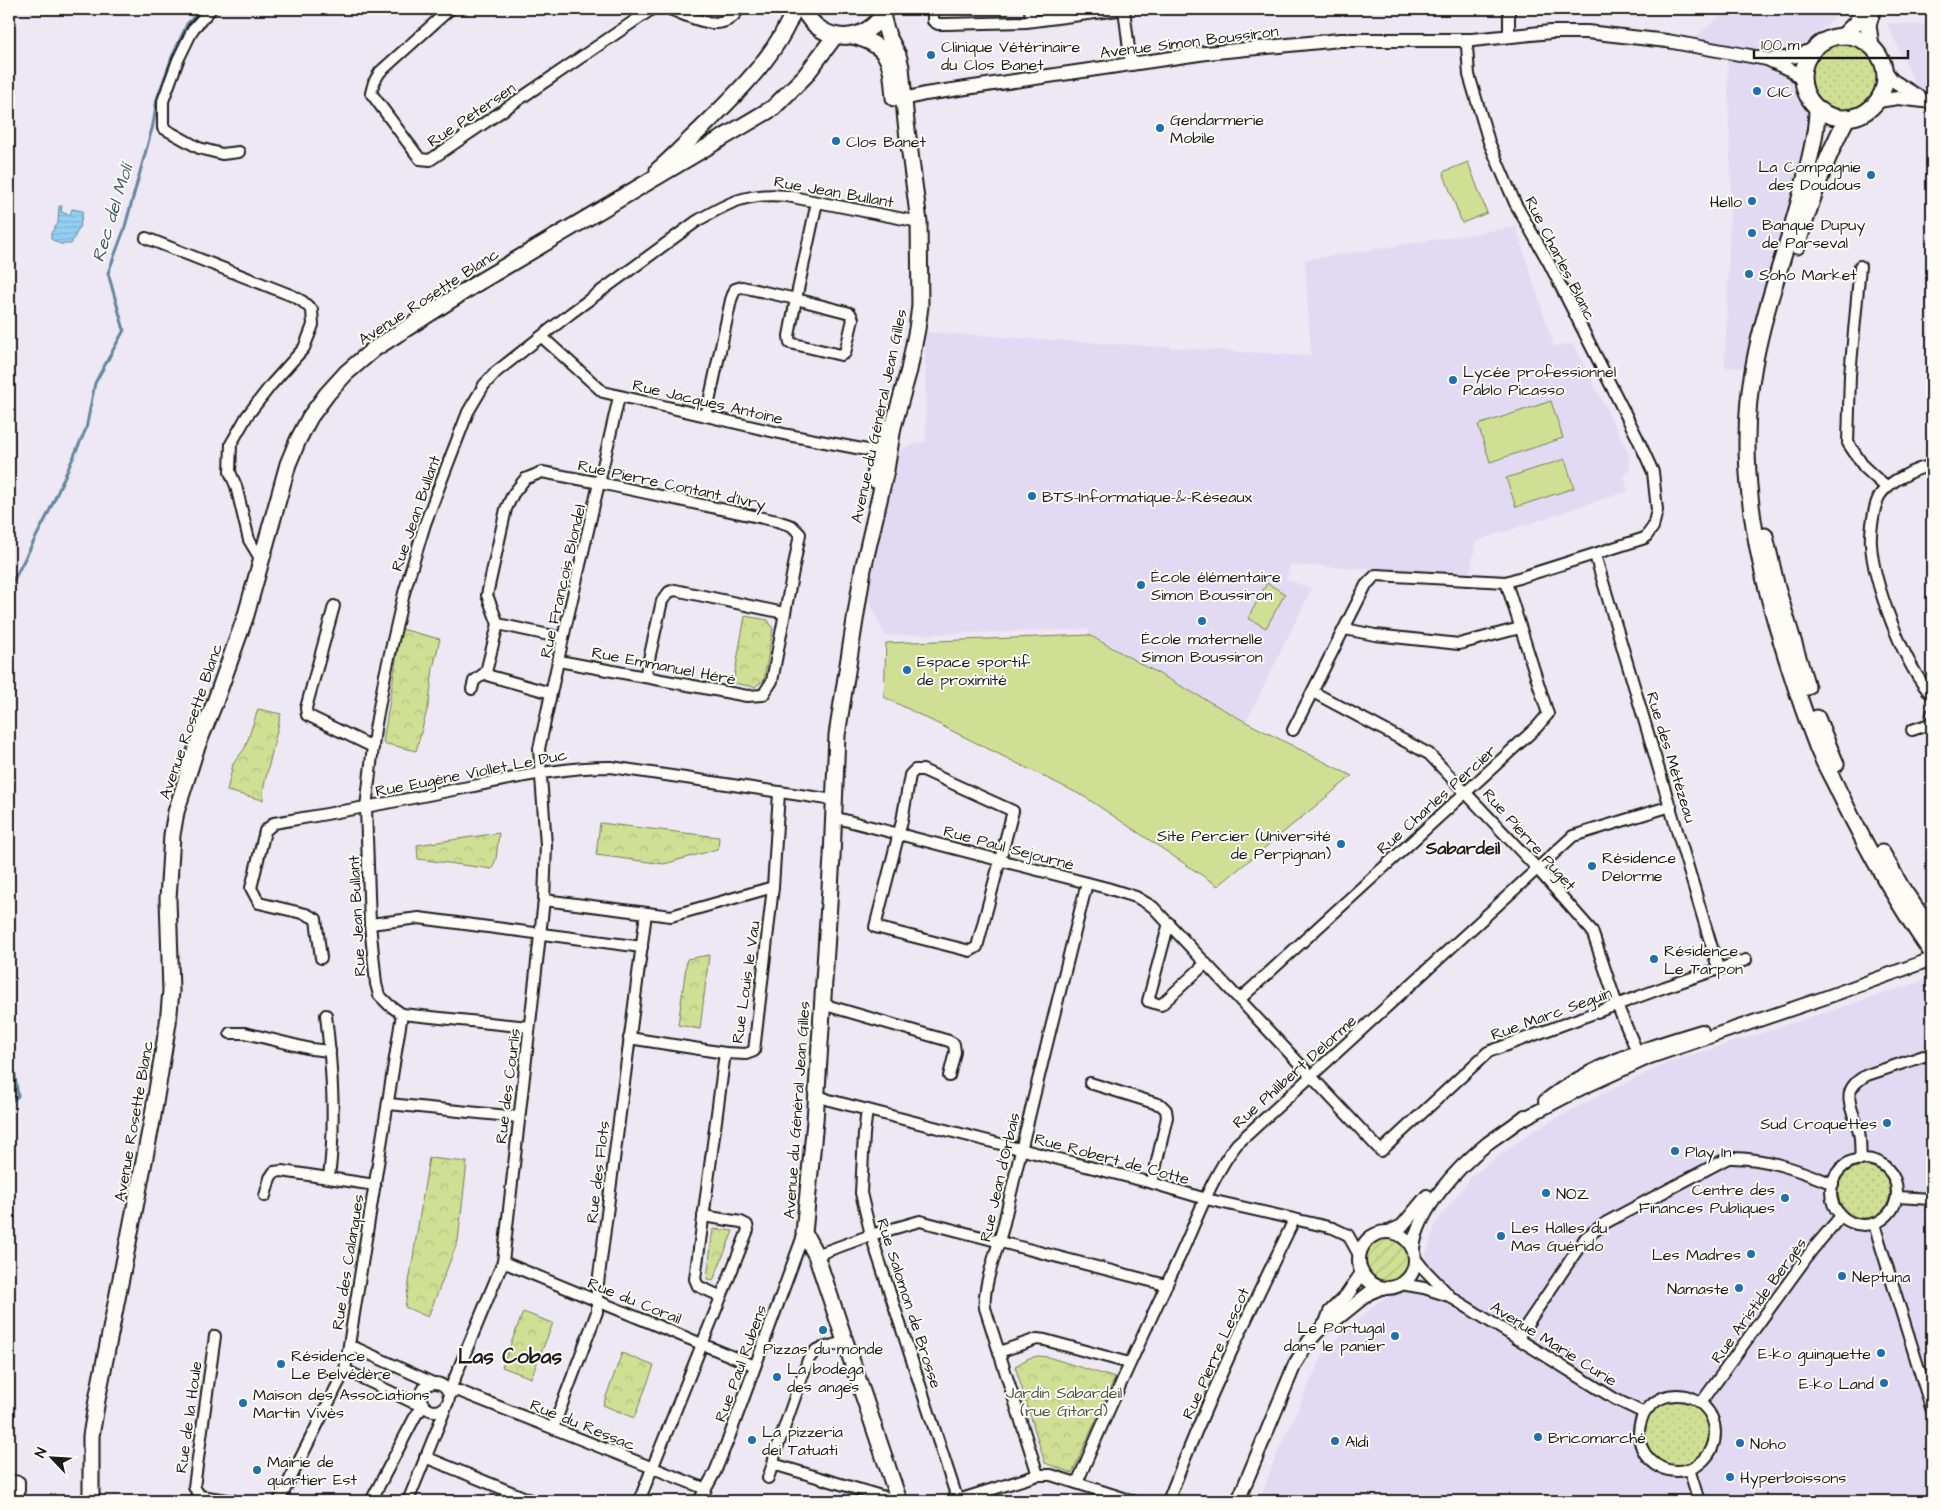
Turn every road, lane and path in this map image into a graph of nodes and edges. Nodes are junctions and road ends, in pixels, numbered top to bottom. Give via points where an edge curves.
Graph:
1 (211, 9) edge
2 (450, 9) edge
3 (652, 9) edge
4 (669, 9) edge
5 (739, 9) edge
6 (794, 9) edge
7 (803, 9) edge
8 (932, 9) edge
9 (1030, 9) edge
10 (1125, 9) edge
11 (1509, 9) edge
12 (1863, 9) edge
13 (1873, 9) edge
14 (884, 12) edge
15 (1031, 21) junction
16 (845, 36) junction
17 (1509, 36) junction
18 (1843, 36) junction
19 (1462, 40) junction
20 (1871, 46) junction
21 (1815, 48) junction
22 (1766, 59) junction
23 (1131, 65) junction
24 (1885, 70) junction
25 (1804, 82) junction
26 (893, 86) junction
27 (904, 99) junction
28 (1878, 101) junction
29 (1928, 101) edge
30 (1817, 108) junction
31 (1847, 118) junction
32 (239, 152) dead end
33 (636, 188) junction
34 (817, 202) junction
35 (914, 221) junction
36 (146, 238) dead end
37 (1860, 266) dead end
38 (796, 299) junction
39 (542, 337) junction
40 (619, 397) junction
41 (706, 416) junction
42 (883, 453) junction
43 (1932, 466) edge
44 (600, 483) junction
45 (1887, 488) junction
46 (1595, 555) junction
47 (260, 560) junction
48 (1506, 582) junction
49 (334, 606) dead end
50 (784, 613) junction
51 (498, 624) junction
52 (1520, 628) junction
53 (1344, 629) junction
54 (563, 638) junction
55 (558, 662) junction
56 (486, 672) junction
57 (645, 677) junction
58 (472, 689) dead end
59 (1313, 692) junction
60 (551, 693) junction
61 (764, 695) joint
62 (1932, 695) edge
63 (1932, 714) edge
64 (1294, 730) dead end
65 (1912, 730) dead end
66 (373, 747) junction
67 (540, 772) junction
68 (1466, 792) junction
69 (779, 793) junction
70 (834, 800) junction
71 (1671, 806) junction
72 (366, 808) junction
73 (833, 816) junction
74 (898, 834) junction
75 (1000, 860) junction
76 (1537, 868) junction
77 (1087, 883) junction
78 (773, 887) junction
79 (544, 900) junction
80 (646, 913) junction
81 (1169, 922) junction
82 (370, 924) junction
83 (539, 934) junction
84 (1928, 936) edge
85 (642, 947) junction
86 (1932, 953) edge
87 (320, 958) dead end
88 (1932, 958) edge
89 (1746, 960) dead end
90 (1206, 964) junction
91 (1718, 968) junction
92 (1240, 999) junction
93 (822, 1004) junction
94 (1617, 1004) junction
95 (402, 1014) junction
96 (326, 1015) dead end
97 (529, 1027) junction
98 (230, 1033) dead end
99 (629, 1038) junction
100 (330, 1051) junction
101 (1640, 1052) junction
102 (725, 1053) junction
103 (1924, 1056) dead end
104 (949, 1076) dead end
105 (1311, 1077) junction
106 (1090, 1084) dead end
107 (817, 1096) junction
108 (389, 1104) junction
109 (868, 1110) junction
110 (518, 1117) junction
111 (1519, 1121) junction
112 (1021, 1149) junction
113 (1861, 1160) junction
114 (1467, 1162) junction
115 (330, 1177) junction
116 (1152, 1183) junction
117 (1833, 1184) junction
118 (374, 1185) junction
119 (265, 1196) dead end
120 (1897, 1197) junction
121 (1206, 1199) junction
122 (1932, 1199) edge
123 (703, 1216) junction
124 (1841, 1216) junction
125 (1294, 1220) junction
126 (1874, 1224) junction
127 (1391, 1231) junction
128 (804, 1233) junction
129 (871, 1235) junction
130 (1000, 1242) junction
131 (1414, 1253) junction
132 (816, 1255) junction
133 (1359, 1255) junction
134 (503, 1262) junction
135 (1362, 1274) junction
136 (1401, 1284) junction
137 (1166, 1285) junction
138 (1382, 1288) junction
139 (720, 1296) junction
140 (1449, 1296) junction
141 (598, 1302) junction
142 (1326, 1323) junction
143 (216, 1336) dead end
144 (1517, 1339) junction
145 (847, 1341) junction
146 (702, 1344) junction
147 (349, 1349) junction
148 (999, 1352) junction
149 (1129, 1363) junction
150 (755, 1366) junction
151 (345, 1370) junction
152 (433, 1383) junction
153 (449, 1392) junction
154 (1701, 1403) junction
155 (424, 1406) junction
156 (446, 1407) junction
157 (1932, 1410) edge
158 (1644, 1413) junction
159 (553, 1428) junction
160 (425, 1457) junction
161 (773, 1464) junction
162 (652, 1468) junction
163 (1689, 1469) junction
164 (1038, 1475) junction
165 (768, 1478) dead end
166 (11, 1481) edge
167 (1076, 1483) junction
168 (706, 1489) junction
169 (958, 1500) edge
170 (13, 1501) edge
171 (91, 1501) edge
172 (235, 1501) edge
173 (279, 1501) edge
174 (371, 1501) edge
175 (408, 1501) edge
176 (533, 1501) edge
177 (639, 1501) edge
178 (700, 1501) edge
179 (899, 1501) edge
180 (1133, 1501) edge
181 (1168, 1501) edge
182 (1238, 1501) edge
183 (1699, 1501) edge

1 - 32 street via 193,29 178,60 163,102 163,128 199,148 222,154
2 - 3 street, Rue Petersen via 380,72 374,82 372,93 420,159 430,160
4 - 5 street via 716,24 734,17
6 - 33 main road, Avenue Rosette Blanc via 779,39 738,92
7 - 16 main road via 814,26 824,32
8 - 15 street via 933,21 938,24
9 - 15 street
10 - 15 street
10 - 23 street
11 - 17 street
12 - 18 main road via 1857,22
13 - 20 main road via 1868,25
14 - 16 main road via 864,32
14 - 27 main road, Avenue du Général Jean Gilles via 888,36 898,55
16 - 26 main road, Avenue du Général Jean Gilles via 870,41 882,48
16 - 33 main road, Avenue Rosette Blanc via 773,108
17 - 19 street, Avenue Simon Boussiron
17 - 22 street, Avenue Simon Boussiron via 1587,32 1668,41
18 - 20 main road
18 - 21 main road
19 - 23 street, Avenue Simon Boussiron via 1340,40 1206,53
19 - 46 street, Rue Charles Blanc via 1467,46 1469,75 1489,142 1512,194 1653,472 1657,510 1653,527 1645,538
20 - 24 main road
21 - 22 street via 1792,57
21 - 25 main road via 1804,70
22 - 25 street via 1794,71
23 - 27 street, Avenue Simon Boussiron
24 - 28 main road via 1883,92
24 - 29 street via 1892,80
25 - 30 main road
26 - 27 street via 898,98
26 - 35 main road, Avenue du Général Jean Gilles
27 - 35 main road, Avenue du Général Jean Gilles
28 - 29 street via 1898,98
28 - 31 main road via 1859,116
30 - 31 main road via 1836,118
30 - 84 main road via 1817,126 1804,186 1770,297 1747,410 1747,469 1754,535 1786,659 1815,743 1886,881
31 - 84 main road via 1818,182 1785,282 1765,357 1757,414 1762,523 1777,588 1818,721 1860,814
33 - 47 main road, Avenue Rosette Blanc via 402,330 346,373 326,394 298,440
34 - 35 street, Rue Jean Bullant
34 - 38 street
34 - 39 street, Rue Jean Bullant via 768,194 725,204 697,221
35 - 42 main road, Avenue du Général Jean Gilles via 920,272 917,329
36 - 47 street via 293,296 312,310 313,324 304,348 253,408 231,444 230,472 250,540
37 - 45 street via 1850,375 1848,443 1864,467
38 - 38 street via 790,342 841,355 845,353 853,319 850,313
38 - 41 street via 742,287 735,289
39 - 40 street, Rue Jacques Antoine via 603,392
39 - 66 street, Rue Jean Bullant via 496,372 468,412 425,524 404,592 384,675
40 - 41 street, Rue Jacques Antoine
40 - 44 street, Rue François Blondel
41 - 42 street, Rue Jacques Antoine
42 - 70 main road, Avenue du Général Jean Gilles via 886,470 863,569 837,735
43 - 45 street via 1920,467
44 - 50 street, Rue Pierre Contant d'Ivry via 792,526 800,534 800,540
44 - 51 street, Rue Pierre Contant d'Ivry via 542,472 525,479 513,494 506,509 487,595
44 - 54 street, Rue François Blondel
45 - 62 street via 1876,507 1871,543 1877,578 1908,658
46 - 48 street, Rue Charles Blanc
46 - 71 street, Rue des Métézeau
47 - 171 main road, Avenue Rosette Blanc via 246,615 176,812 168,899 171,991 168,1023 91,1436
48 - 52 street, Rue Charles Percier
48 - 53 street, Rue Charles Blanc via 1376,575 1366,585
49 - 66 street via 306,708 307,715
50 - 57 street via 675,590 669,592 662,601
50 - 61 street, Rue Pierre Contant d'Ivry via 772,681
51 - 54 street
51 - 56 street
52 - 53 street via 1459,644
52 - 68 street, Rue Charles Percier via 1548,714
53 - 59 street
54 - 55 street, Rue François Blondel
55 - 57 street, Rue Emmanuel Héré
55 - 60 street, Rue François Blondel
56 - 58 street via 474,681
56 - 60 street via 490,676
57 - 61 street, Rue Emmanuel Héré via 748,696
59 - 64 street
59 - 68 street, Rue Pierre Puget via 1429,754
60 - 67 street, Rue François Blondel via 539,749
63 - 65 street via 1930,724
66 - 72 street, Rue Jean Bullant
67 - 69 street, Rue Eugène Viollet Le Duc via 611,766
67 - 72 street, Rue Eugène Viollet Le Duc
67 - 79 street, Rue des Courlis via 546,845
68 - 76 street, Rue Pierre Puget
68 - 92 street, Rue Charles Percier
69 - 70 street, Rue Eugène Viollet Le Duc
69 - 78 street, Rue Louis le Vau
70 - 73 main road, Avenue du Général Jean Gilles
71 - 76 street, Rue Philibert Delorme via 1572,836
71 - 91 street, Rue des Métézeau
72 - 82 street, Rue Jean Bullant
72 - 87 street, Rue Eugène Viollet Le Duc via 274,823 265,831 251,888 259,902 316,919
73 - 74 street, Rue Paul Sejourné
73 - 93 main road, Avenue du Général Jean Gilles
74 - 75 street, Rue Paul Sejourné
74 - 75 street via 910,775 915,770 923,770 1013,811
74 - 75 street via 875,927 970,951 977,947
75 - 77 street, Rue Paul Sejourné
76 - 94 street, Rue Pierre Puget via 1592,931
76 - 105 street, Rue Philibert Delorme
77 - 81 street, Rue Paul Sejourné via 1136,897
77 - 112 street, Rue Jean d'Orbais
78 - 80 street via 671,916
78 - 102 street, Rue Louis le Vau via 754,1050 746,1054
79 - 80 street
79 - 83 street, Rue des Courlis
80 - 85 street, Rue des Flots
81 - 90 street, Rue Paul Sejourné
81 - 90 street via 1148,1001 1161,1005
82 - 83 street via 419,918
82 - 95 street, Rue Jean Bullant via 379,995
83 - 85 street
83 - 97 street, Rue des Courlis
84 - 86 main road
85 - 99 street, Rue des Flots
88 - 101 street via 1758,1020
89 - 91 street, Rue Marc Seguin
90 - 92 street, Rue Paul Sejourné
91 - 94 street, Rue Marc Seguin
92 - 105 street, Rue Paul Sejourné
93 - 104 street via 949,1041 954,1044 955,1052
93 - 107 main road, Avenue du Général Jean Gilles
94 - 101 street, Rue Pierre Puget
94 - 105 street, Rue Marc Seguin via 1488,1052 1381,1152
95 - 97 street
95 - 108 street, Rue des Calanques
96 - 100 street
97 - 110 street, Rue des Courlis
98 - 100 street via 245,1032
99 - 102 street, Rue Louis le Vau
99 - 141 street, Rue des Flots
100 - 115 street via 333,1150
101 - 111 street via 1582,1088
101 - 111 street via 1556,1092
102 - 123 street
103 - 113 street via 1867,1075 1854,1085 1848,1101 1860,1134
105 - 121 street, Rue Philibert Delorme via 1237,1144
106 - 116 street via 1161,1105 1166,1110
107 - 109 street, Rue Robert de Cotte
107 - 128 main road, Avenue du Général Jean Gilles
108 - 110 street
108 - 118 street, Rue des Calanques
109 - 112 street, Rue Robert de Cotte
109 - 129 street, Rue Salomon de Brosse via 861,1194
110 - 134 street, Rue des Courlis
111 - 114 street
112 - 116 street, Rue Robert de Cotte
112 - 130 street, Rue Jean d'Orbais
113 - 117 street via 1843,1168
113 - 120 street via 1871,1160 1888,1170 1897,1187
114 - 127 street via 1448,1174 1402,1226
114 - 131 street via 1425,1214 1415,1236
115 - 118 street
115 - 119 street via 274,1172
116 - 121 street, Rue Robert de Cotte
117 - 124 street via 1833,1201
117 - 144 street via 1803,1171 1749,1157 1728,1158 1607,1222 1586,1237
118 - 147 street, Rue des Calanques
120 - 122 street
120 - 126 street via 1889,1214
121 - 125 street, Rue Robert de Cotte
121 - 137 street, Rue Philibert Delorme
123 - 139 street via 694,1279 698,1286
123 - 139 street via 747,1225 748,1230
124 - 126 street via 1857,1225
124 - 154 street, Rue Aristide Bergès via 1812,1250
125 - 133 street, Rue Robert de Cotte via 1333,1228 1348,1236
125 - 181 street, Rue Pierre Lescot via 1239,1334
126 - 157 street
127 - 131 street via 1408,1240
127 - 133 street via 1374,1234
128 - 132 main road, Avenue du Général Jean Gilles
128 - 150 street, Rue Paul Rubens
129 - 130 street via 920,1221
129 - 132 street
129 - 169 street, Rue Salomon de Brosse
130 - 137 street
130 - 148 street, Rue Jean d'Orbais via 984,1298
131 - 136 street via 1412,1273
131 - 140 street, Avenue Marie Curie
132 - 145 main road, Avenue du Général Jean Gilles
133 - 135 street
134 - 141 street, Rue du Corail
134 - 153 street, Rue des Courlis
135 - 138 street
135 - 142 street via 1347,1296 1330,1312
136 - 138 street
136 - 140 street, Avenue Marie Curie
137 - 149 street, Rue Philibert Delorme
138 - 142 street via 1369,1293 1333,1322
139 - 146 street
140 - 144 street, Avenue Marie Curie
141 - 146 street, Rue du Corail
141 - 159 street, Rue des Flots
142 - 182 street via 1309,1340 1295,1364
143 - 172 street, Rue de la Houle via 194,1487 200,1496
144 - 158 street, Avenue Marie Curie via 1615,1399
145 - 161 street via 816,1350 808,1360
145 - 179 main road, Avenue du Général Jean Gilles
146 - 150 street, Rue du Corail
146 - 162 street
147 - 151 street, Rue des Calanques
147 - 152 street via 356,1348
148 - 149 street via 1037,1339
148 - 164 street, Rue Jean d'Orbais
149 - 167 street, Rue Philibert Delorme
150 - 168 street, Rue Paul Rubens
151 - 155 street
151 - 173 street, Rue des Calanques
152 - 153 street via 443,1385
152 - 155 street via 426,1386 421,1394
153 - 156 street
153 - 159 street, Rue du Ressac via 460,1391
154 - 158 street via 1677,1394 1664,1396
154 - 163 street via 1714,1422 1713,1445 1700,1463
155 - 156 street via 432,1411
155 - 174 street via 416,1415
156 - 160 street
158 - 163 street via 1638,1435 1646,1456 1666,1470
159 - 162 street, Rue du Ressac
160 - 175 street
160 - 176 street
161 - 165 street
161 - 179 street
162 - 168 street, Rue du Ressac
162 - 177 street
163 - 183 street
164 - 167 street via 1051,1474
164 - 169 street
166 - 170 street via 19,1482 20,1490
167 - 180 street
168 - 178 street, Rue Paul Rubens

